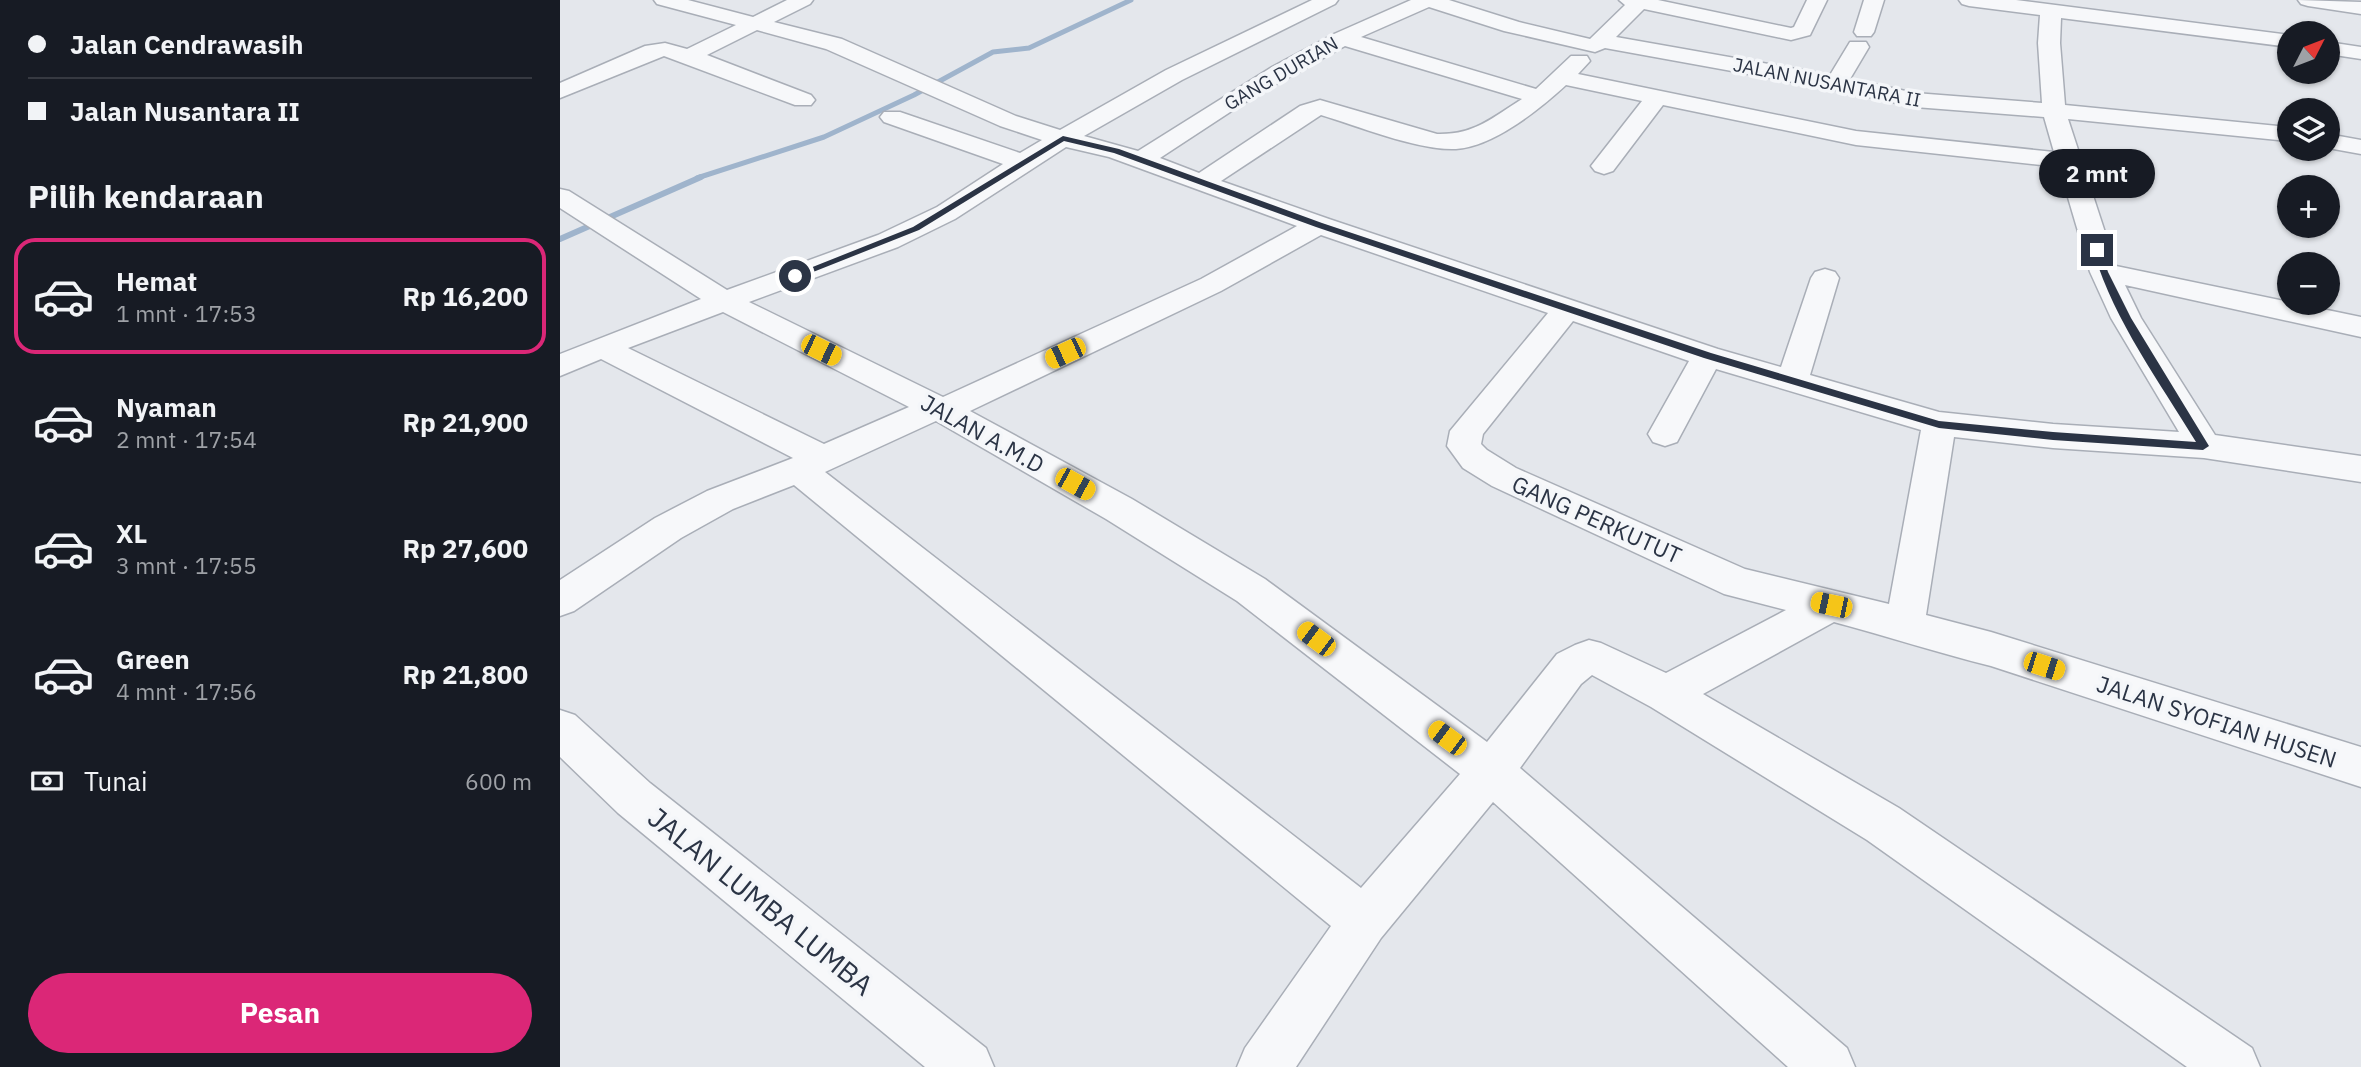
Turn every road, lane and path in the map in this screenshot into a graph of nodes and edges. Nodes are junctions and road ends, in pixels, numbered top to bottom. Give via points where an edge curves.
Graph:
1 (664, 0) edge
2 (803, 0) edge
3 (1328, 0) edge
4 (1429, 0) edge
5 (1817, 0) edge
6 (1874, 0) edge
7 (1969, 0) edge
8 (2308, 0) edge
9 (1636, 1) edge
10 (2361, 8) edge
11 (2051, 10) junction
12 (758, 24) junction
13 (1341, 37) junction
14 (2277, 39) edge
15 (1598, 43) junction
16 (2340, 50) edge
17 (2361, 54) edge
18 (689, 56) junction
19 (1562, 77) junction
20 (1837, 83) junction
21 (565, 85) edge
22 (1540, 97) junction
23 (1657, 97) junction
24 (803, 100) dead end
25 (2054, 112) junction
26 (891, 117) dead end
27 (2277, 133) edge
28 (1063, 139) junction
29 (2340, 143) edge
30 (2361, 147) edge
31 (1141, 160) junction
32 (2070, 161) junction
33 (1022, 162) junction
34 (1604, 166) dead end
35 (1202, 182) junction
36 (560, 197) edge
37 (1319, 225) junction
38 (2104, 272) junction
39 (1825, 278) dead end
40 (725, 301) junction
41 (1568, 309) junction
42 (2361, 327) edge
43 (601, 347) junction
44 (1707, 356) junction
45 (560, 366) edge
46 (1792, 381) junction
47 (940, 408) junction
48 (1939, 424) junction
49 (1665, 434) dead end
50 (2203, 446) junction
51 (811, 464) junction
52 (2361, 469) edge
53 (560, 600) edge
54 (1831, 605) junction
55 (1905, 624) junction
56 (1666, 694) junction
57 (560, 729) edge
58 (2361, 767) edge
59 (1491, 771) junction
60 (1364, 921) junction
61 (967, 1067) edge
62 (1264, 1067) edge
63 (1829, 1067) edge
64 (2233, 1067) edge

1 - 12 street
2 - 12 street
3 - 28 street via 1174,75
4 - 13 street, GANG DURIAN
4 - 15 street, JALAN NUSANTARA II via 1523,30
5 - 9 street via 1803,31 1791,34
6 - 20 street via 1861,40
7 - 11 street
8 - 10 street
9 - 15 street
11 - 14 street
11 - 25 street
12 - 18 street
12 - 28 street via 834,44 1008,121
13 - 22 street
13 - 31 street, GANG DURIAN via 1245,91
15 - 19 street
15 - 20 street, JALAN NUSANTARA II
16 - 17 street
18 - 21 street via 658,50
18 - 24 street
19 - 22 street
19 - 23 street
20 - 25 street, JALAN NUSANTARA II via 1915,100
22 - 35 street via 1482,135 1458,142 1436,141 1329,108 1314,109
23 - 32 street via 1856,138
23 - 34 street
25 - 27 street, JALAN NUSANTARA II
25 - 32 street
26 - 33 street
28 - 31 street
28 - 33 street
29 - 30 street
31 - 35 street
32 - 38 street
33 - 40 street via 916,228
35 - 37 street
36 - 40 street, JALAN A.M.D
37 - 41 street
37 - 47 street via 1211,285
38 - 42 street
38 - 50 street via 2126,318
39 - 46 street
40 - 43 street
40 - 47 street, JALAN A.M.D
41 - 44 street
41 - 54 street, GANG PERKUTUT via 1467,431 1464,446 1469,452 1504,477 1738,583
43 - 45 street
43 - 51 street
44 - 46 street
44 - 49 street
46 - 48 street
47 - 51 street
47 - 59 street, JALAN A.M.D via 1251,590
48 - 50 street
48 - 55 street
50 - 52 street
51 - 53 street via 720,500 679,522
51 - 60 street
54 - 55 street, GANG PERKUTUT
54 - 56 street
55 - 58 street, JALAN SYOFIAN HUSEN
56 - 59 street via 1589,657 1566,672
56 - 64 street via 1883,824
57 - 61 street, JALAN LUMBA LUMBA via 634,798
59 - 60 street
59 - 63 street, JALAN A.M.D
60 - 62 street

